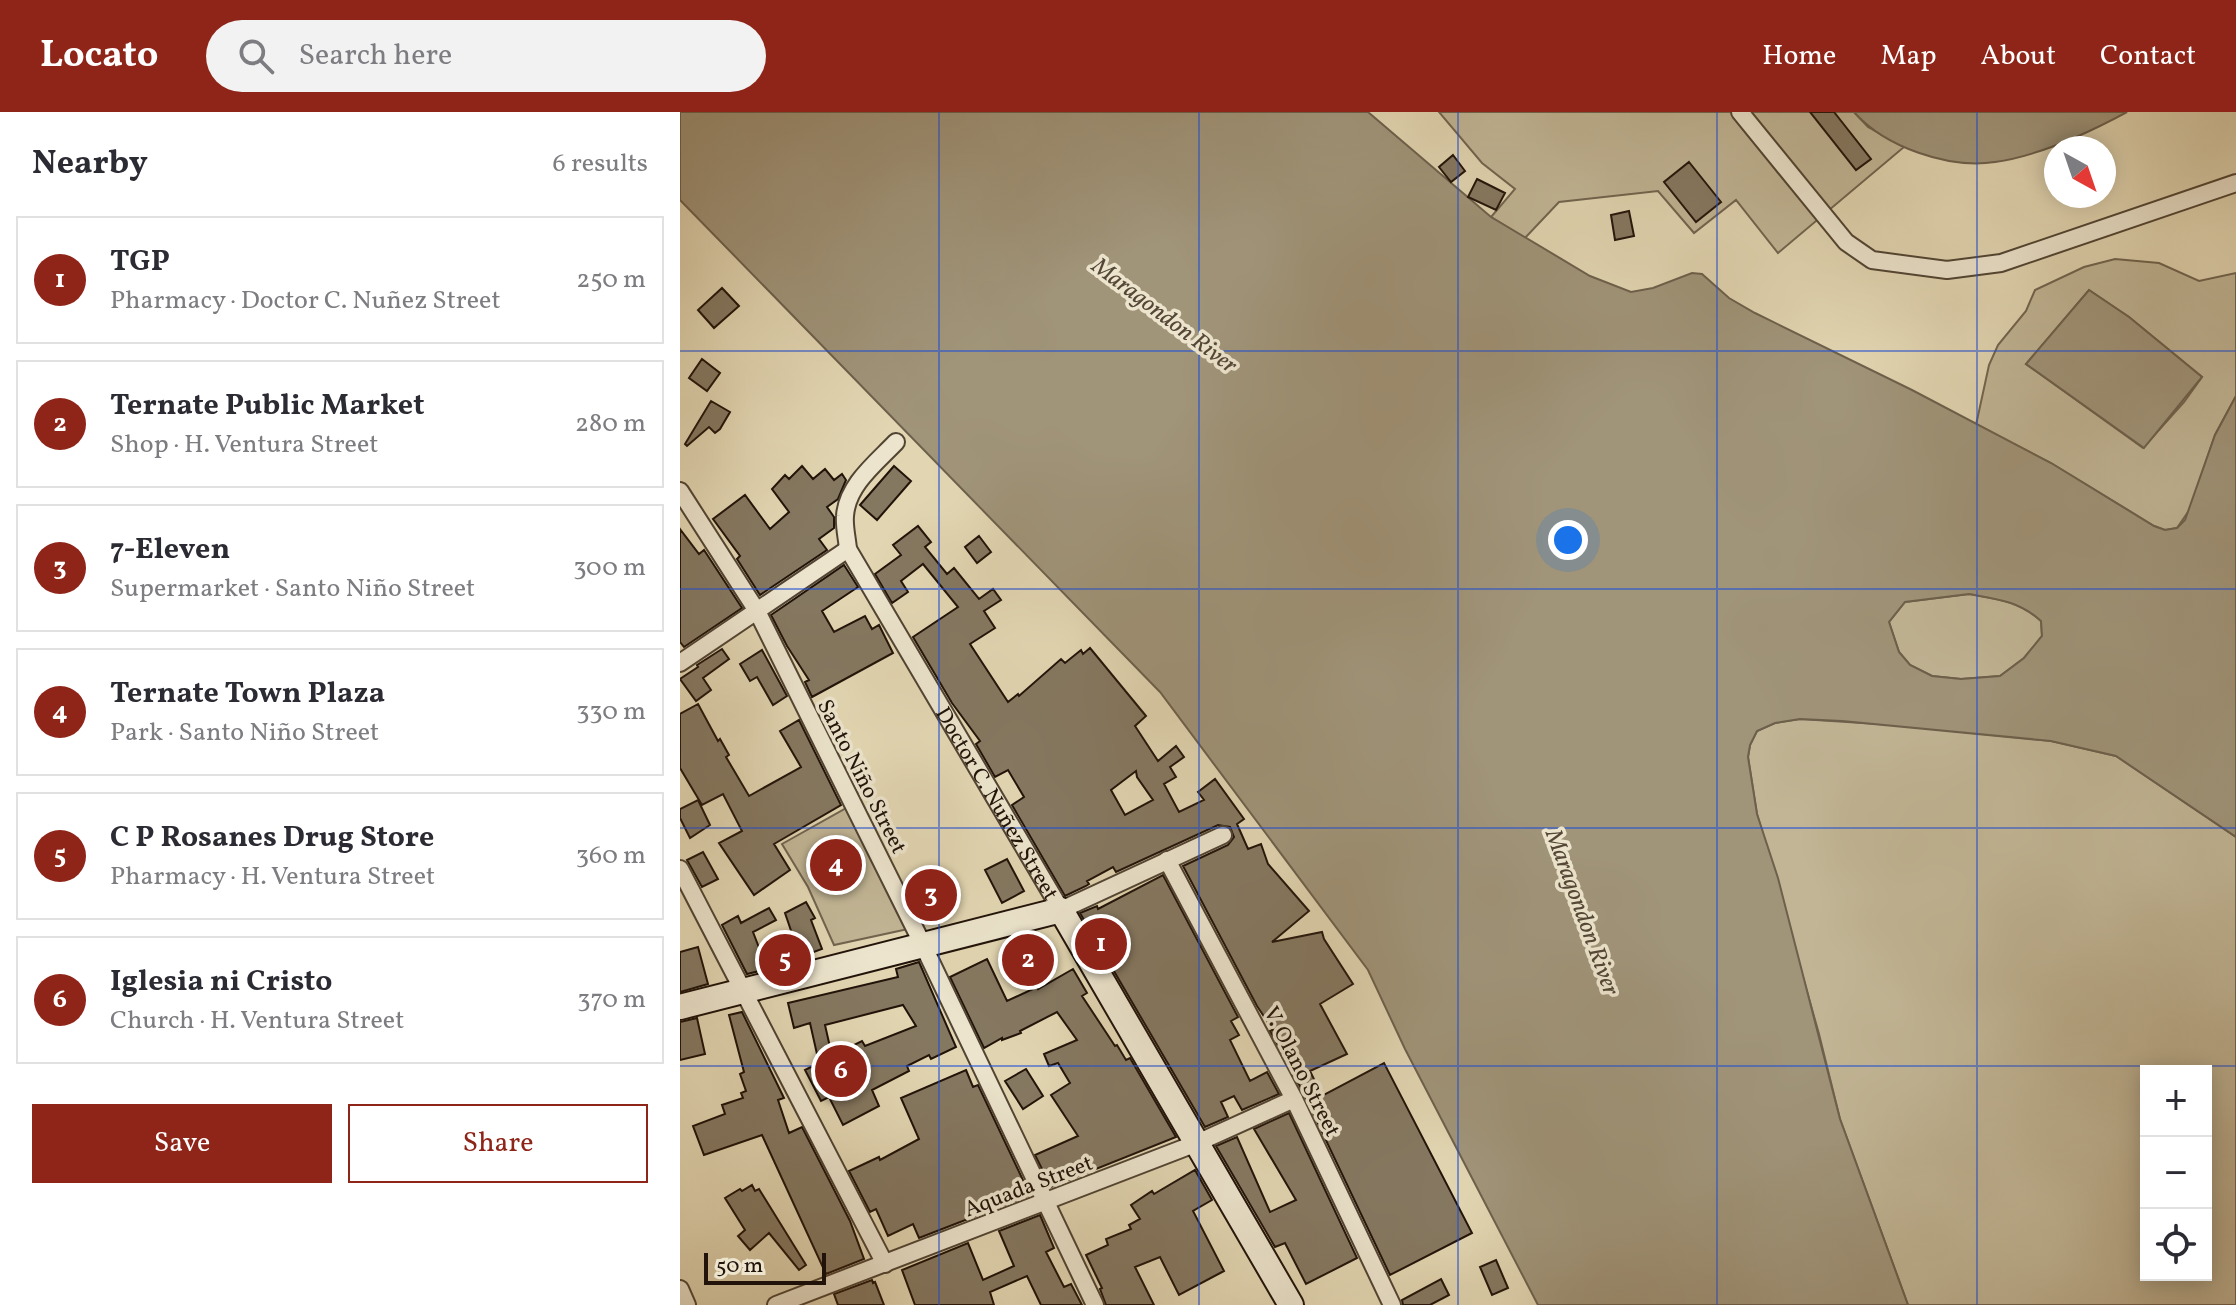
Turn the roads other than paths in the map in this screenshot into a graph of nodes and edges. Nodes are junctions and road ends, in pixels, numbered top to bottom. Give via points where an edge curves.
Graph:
1 (1740, 112) edge
2 (2236, 183) edge
3 (896, 442) dead end
4 (680, 491) edge
5 (848, 549) junction
6 (757, 611) junction
7 (680, 663) edge
8 (1223, 835) dead end
9 (1167, 860) junction
10 (680, 869) edge
11 (1061, 910) junction
12 (923, 945) junction
13 (743, 991) junction
14 (680, 1007) edge
15 (1294, 1099) junction
16 (1197, 1143) junction
17 (1047, 1201) junction
18 (885, 1264) junction
19 (680, 1289) edge
20 (687, 1305) edge
21 (776, 1305) edge
22 (1095, 1305) edge
23 (1291, 1305) edge
24 (1392, 1305) edge

1 - 2 street via 1846,242 1882,261 1947,270 2001,263
3 - 5 street via 851,495 845,516
4 - 6 street, Santo Niño Street
5 - 6 street
5 - 11 street, Doctor C. Nuñez Street
6 - 7 street
6 - 12 street, Santo Niño Street
8 - 9 street
9 - 11 street
9 - 15 street, V. Olano Street
10 - 13 street
11 - 12 main road
11 - 16 main road, Doctor C. Nuñez Street
12 - 13 main road
12 - 17 street, Santo Niño Street
13 - 14 main road
13 - 18 street
15 - 16 street, Aquada Street
15 - 24 street, V. Olano Street
16 - 17 street, Aquada Street
16 - 23 main road, Doctor C. Nuñez Street
17 - 18 street, Aquada Street
17 - 22 street, Santo Niño Street
18 - 21 street, Aquada Street
19 - 20 street

